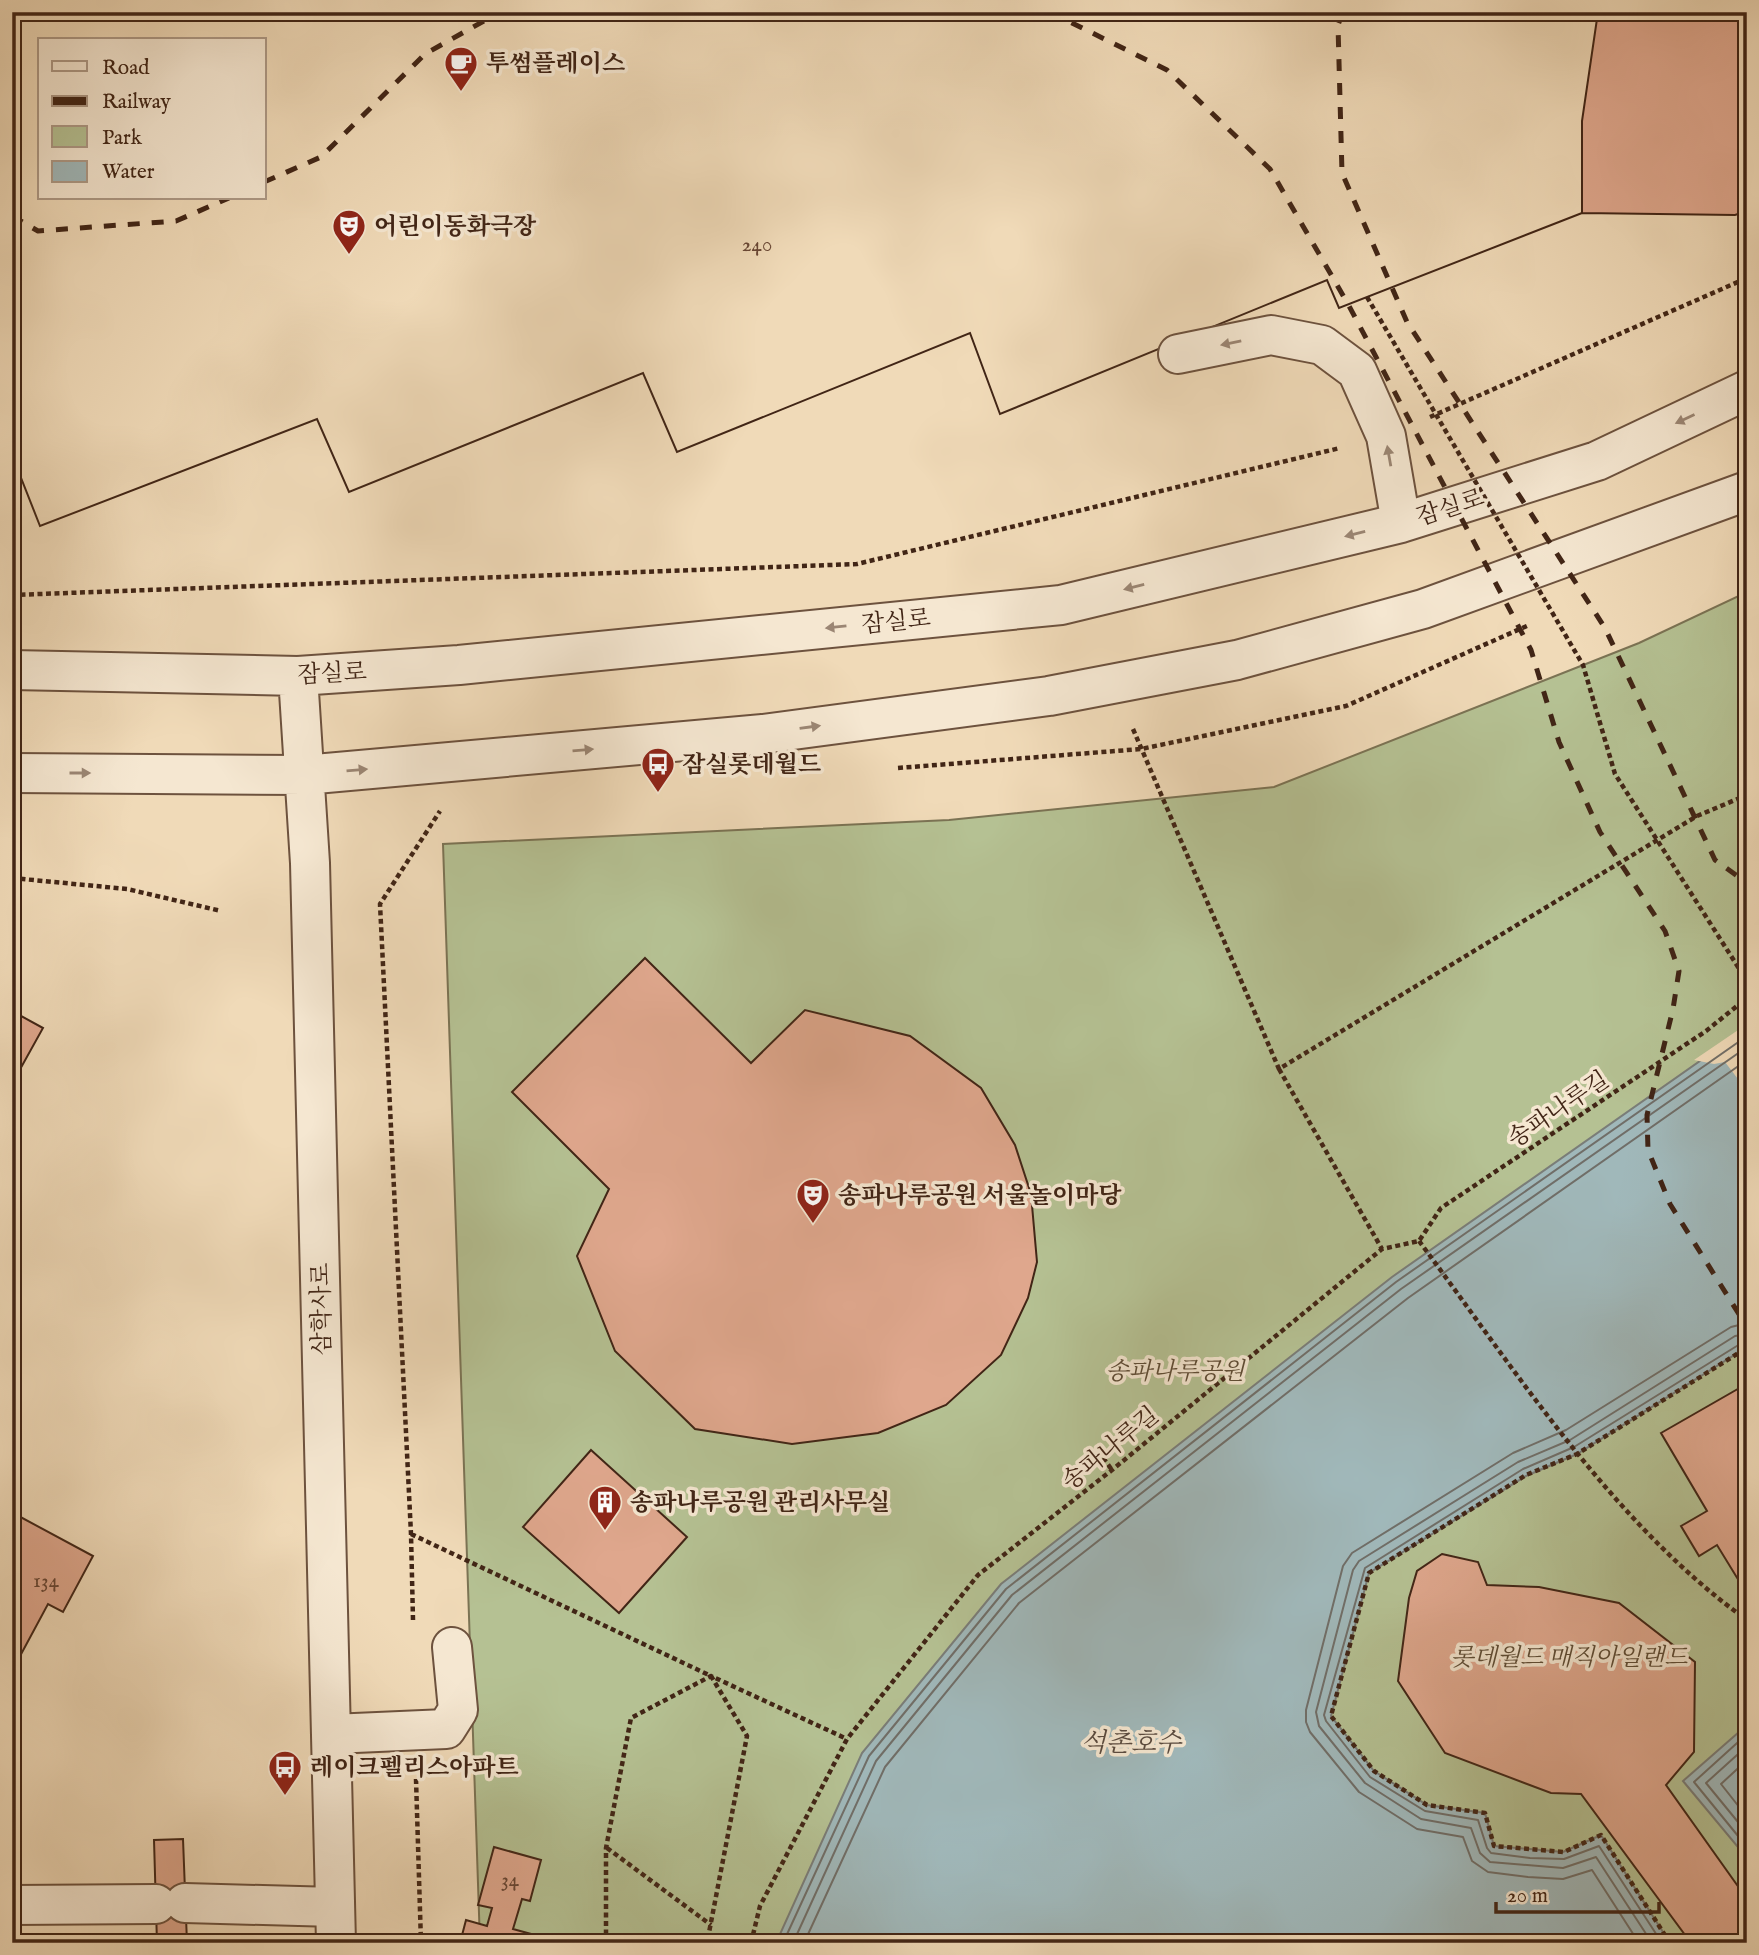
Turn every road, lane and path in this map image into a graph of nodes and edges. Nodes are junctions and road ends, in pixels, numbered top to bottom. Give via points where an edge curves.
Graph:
1 (1747, 278) edge
2 (1367, 296) dead end
3 (1178, 354) dead end
4 (1747, 390) edge
5 (1386, 436) junction
6 (1747, 491) edge
7 (1401, 523) junction
8 (12, 595) edge
9 (12, 670) edge
10 (298, 676) junction
11 (1114, 683) junction
12 (12, 773) edge
13 (304, 775) junction
14 (1747, 795) edge
15 (12, 878) edge
16 (380, 904) dead end
17 (221, 911) dead end
18 (1747, 981) edge
19 (1747, 998) edge
20 (1279, 1069) junction
21 (1419, 1241) junction
22 (1382, 1249) junction
23 (1747, 1352) edge
24 (1098, 1451) dead end
25 (1577, 1454) junction
26 (1112, 1470) junction
27 (411, 1534) junction
28 (1747, 1620) edge
29 (413, 1626) dead end
30 (452, 1647) dead end
31 (710, 1676) junction
32 (415, 1731) junction
33 (331, 1734) junction
34 (847, 1739) junction
35 (606, 1848) junction
36 (12, 1905) edge
37 (335, 1925) edge
38 (711, 1925) junction
39 (421, 1943) edge
40 (606, 1943) edge
41 (707, 1943) edge
42 (751, 1943) edge
43 (1670, 1943) edge

1 - 5 path
2 - 18 path, bridge via 1583,664 1615,774
5 -> 3 street via 1357,372 1322,345 1270,335
4 -> 7 street, 잠실로 via 1598,461
7 -> 5 street
5 - 8 path via 857,564
6 - 11 street via 1423,609 1237,660
7 -> 10 street, 잠실로 via 1061,605 472,664
9 - 10 street, 잠실로
10 - 13 street, 삼학사로
13 -> 11 street via 763,734
11 - 20 path
12 -> 13 street
13 - 33 street, 삼학사로 via 310,863
14 - 20 path via 1697,816
15 - 17 path via 127,889
16 - 27 path
19 - 21 path, 송파나루길 via 1706,1031 1441,1208
20 - 22 path
21 - 22 path, 송파나루길
21 - 25 path
22 - 26 path, 송파나루길
23 - 25 path via 1745,1349
24 - 26 path
25 - 28 path via 1662,1548
25 - 43 path via 1526,1475 1369,1573 1331,1716 1374,1770 1427,1805 1485,1814 1494,1846 1563,1852 1601,1835
26 - 34 path, 송파나루길 via 978,1574
27 - 29 path
27 - 31 path
30 - 32 street via 458,1710 446,1730
31 - 34 path
31 - 35 path via 631,1718
31 - 38 path via 747,1737
32 - 33 street
32 - 39 path
33 - 37 street, 삼학사로
34 - 42 path, 송파나루길 via 760,1906
35 - 38 path
35 - 40 path
36 - 37 street via 171,1904
38 - 41 path

